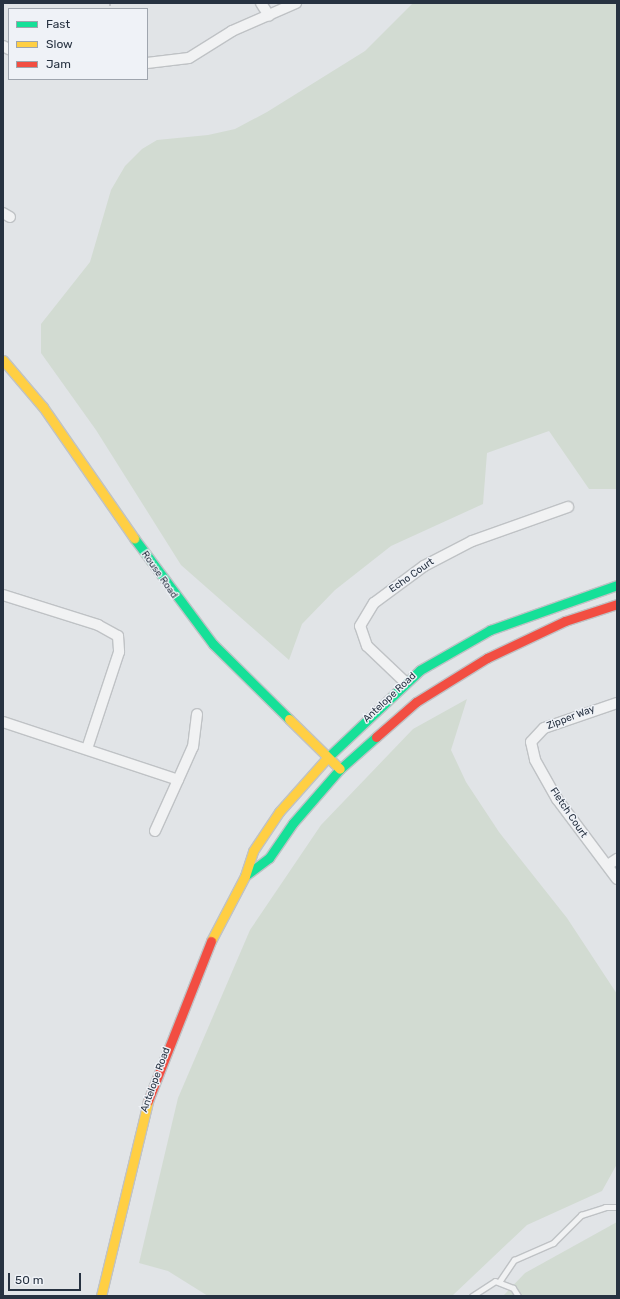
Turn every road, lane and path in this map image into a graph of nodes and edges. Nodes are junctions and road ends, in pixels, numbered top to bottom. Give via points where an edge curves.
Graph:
1 (261, 3) edge
2 (296, 3) edge
3 (269, 16) junction
4 (148, 63) edge
5 (3, 360) edge
6 (568, 507) dead end
7 (617, 585) edge
8 (3, 595) edge
9 (617, 604) edge
10 (405, 682) junction
11 (617, 703) edge
12 (197, 714) dead end
13 (3, 722) edge
14 (531, 742) joint
15 (87, 749) junction
16 (328, 756) junction
17 (340, 769) junction
18 (178, 780) junction
19 (155, 832) dead end
20 (617, 859) edge
21 (608, 865) junction
22 (245, 876) junction
23 (617, 879) edge
24 (617, 1207) edge
25 (499, 1282) junction
26 (101, 1296) edge
27 (472, 1296) edge
28 (518, 1296) edge

1 - 3 street
2 - 3 street
3 - 4 street via 232,31 189,58
5 - 16 street, Rouse Road via 43,407 184,610 213,644
6 - 10 street, Echo Court via 472,541 424,566 374,603 360,626 367,646
7 - 10 street, Antelope Road via 533,612 490,630 457,646
8 - 15 street via 98,626 118,636 119,652
9 - 17 street, Antelope Road via 565,621 487,658 416,702
10 - 16 street, Antelope Road
11 - 14 street, Zipper Way via 544,728
12 - 18 street via 193,747
13 - 15 street
14 - 21 street, Fletch Court via 535,760 557,799
15 - 18 street
16 - 17 street, Rouse Road
16 - 22 street, Antelope Road via 279,812 253,851
17 - 22 street, Antelope Road via 293,823 269,858
18 - 19 street
20 - 21 street
21 - 23 street, Fletch Court
22 - 26 street, Antelope Road via 219,922 146,1106
24 - 25 lane via 605,1207 581,1215 553,1243 514,1260
25 - 27 lane via 488,1283
25 - 28 lane via 513,1288

